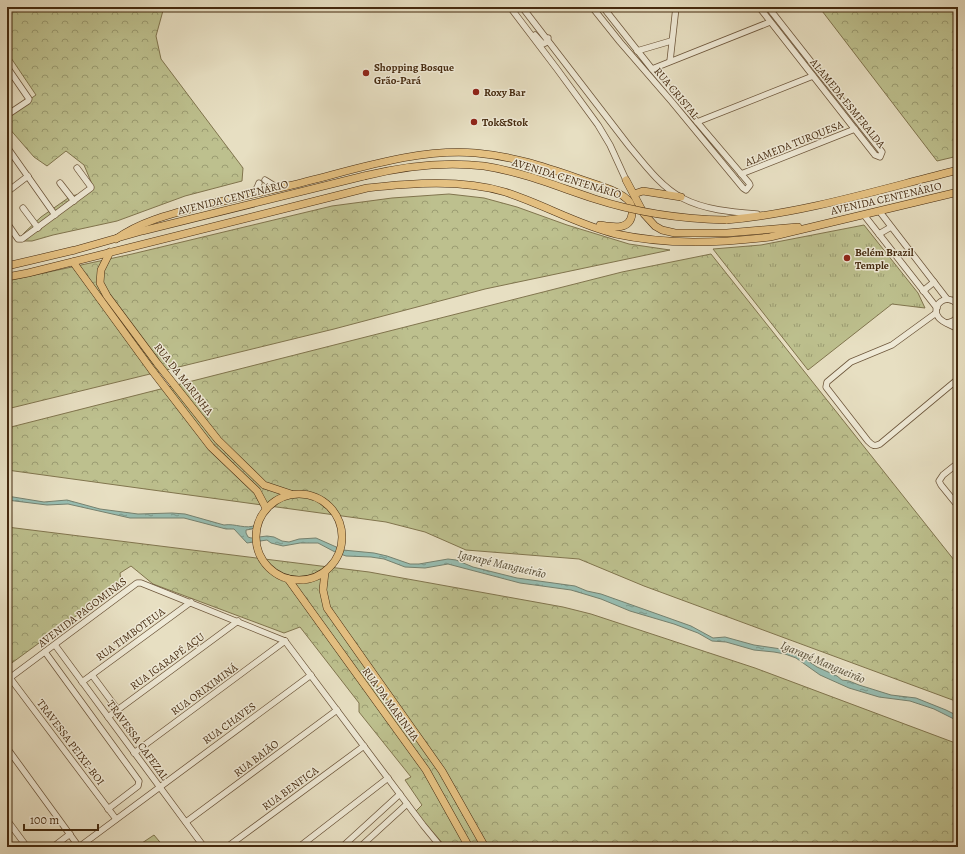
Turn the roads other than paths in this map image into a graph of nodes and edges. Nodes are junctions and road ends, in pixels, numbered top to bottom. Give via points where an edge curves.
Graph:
1 (510, 7) edge
2 (592, 7) edge
3 (603, 7) edge
4 (676, 7) edge
5 (759, 7) edge
6 (768, 7) edge
7 (524, 8) edge
8 (770, 22) junction
9 (531, 34) junction
10 (548, 38) junction
11 (627, 38) junction
12 (671, 41) junction
13 (620, 42) junction
14 (800, 47) junction
15 (793, 50) junction
16 (637, 51) junction
17 (670, 61) junction
18 (7, 66) edge
19 (652, 69) junction
20 (813, 76) junction
21 (678, 99) junction
22 (841, 100) junction
23 (672, 102) junction
24 (834, 104) junction
25 (7, 115) edge
26 (697, 122) junction
27 (854, 129) junction
28 (8, 150) edge
29 (720, 150) junction
30 (715, 154) junction
31 (77, 168) dead end
32 (958, 170) edge
33 (741, 174) junction
34 (28, 176) junction
35 (265, 180) dead end
36 (626, 180) junction
37 (60, 183) dead end
38 (258, 183) dead end
39 (8, 188) edge
40 (278, 188) junction
41 (608, 189) junction
42 (958, 192) edge
43 (252, 194) junction
44 (634, 194) junction
45 (681, 197) junction
46 (74, 201) junction
47 (23, 208) dead end
48 (880, 212) junction
49 (55, 215) junction
50 (864, 215) junction
51 (769, 216) junction
52 (574, 220) junction
53 (7, 223) edge
54 (820, 225) junction
55 (891, 227) junction
56 (38, 228) junction
57 (879, 234) junction
58 (116, 239) junction
59 (110, 252) junction
60 (72, 262) junction
61 (7, 266) edge
62 (7, 277) edge
63 (934, 282) junction
64 (923, 291) junction
65 (958, 295) edge
66 (953, 302) edge
67 (936, 311) junction
68 (958, 317) edge
69 (947, 323) junction
70 (958, 329) edge
71 (958, 379) edge
72 (958, 463) edge
73 (291, 494) junction
74 (958, 506) edge
75 (266, 508) junction
76 (325, 572) junction
77 (288, 579) junction
78 (191, 602) junction
79 (238, 621) junction
80 (285, 641) junction
81 (55, 645) junction
82 (45, 652) junction
83 (92, 675) junction
84 (311, 675) junction
85 (9, 679) edge
86 (82, 682) junction
87 (118, 710) junction
88 (337, 710) junction
89 (108, 717) junction
90 (364, 746) junction
91 (7, 748) edge
92 (134, 753) junction
93 (388, 778) junction
94 (159, 787) junction
95 (400, 794) junction
96 (407, 804) junction
97 (387, 806) junction
98 (108, 809) junction
99 (394, 816) junction
100 (116, 819) junction
101 (7, 820) edge
102 (186, 822) junction
103 (70, 834) junction
104 (27, 847) edge
105 (53, 847) edge
106 (79, 847) edge
107 (204, 847) edge
108 (227, 847) edge
109 (299, 847) edge
110 (342, 847) edge
111 (360, 847) edge
112 (441, 847) edge
113 (469, 847) edge
114 (485, 847) edge

1 - 9 street
2 - 13 street, RUA CRISTAL
3 - 11 street, RUA CRISTAL
4 - 12 street
5 - 8 street, ALAMEDA ESMERALDA
6 - 14 street, ALAMEDA ESMERALDA
7 - 10 street
8 - 15 street, ALAMEDA ESMERALDA
8 - 17 street
9 - 10 street via 536,35 543,44
9 - 36 street via 598,125
10 - 45 street via 647,167
11 - 13 street
11 - 16 street, RUA CRISTAL
12 - 16 street
12 - 17 street
13 - 23 street, RUA CRISTAL
14 - 15 street
14 - 22 street, ALAMEDA ESMERALDA
15 - 20 street, ALAMEDA ESMERALDA
16 - 19 street, RUA CRISTAL
17 - 19 street
18 - 25 street via 29,99
19 - 21 street, RUA CRISTAL
20 - 24 street, ALAMEDA ESMERALDA
20 - 26 street
21 - 23 street
21 - 26 street, RUA CRISTAL
22 - 24 street
22 - 27 street, ALAMEDA ESMERALDA via 882,152 881,156 876,156
23 - 30 street, RUA CRISTAL
24 - 27 street, ALAMEDA ESMERALDA
26 - 29 street, RUA CRISTAL
27 - 33 street, ALAMEDA TURQUESA
28 - 34 street
29 - 30 street
29 - 33 street, RUA CRISTAL
30 - 33 street, RUA CRISTAL via 743,188 748,188 750,184
31 - 46 street via 91,188
32 - 51 main road, AVENIDA CENTENÁRIO via 821,206
34 - 39 street
34 - 49 street
35 - 40 street
36 - 41 main road via 626,185 620,189
36 - 44 main road
37 - 46 street
38 - 43 street
40 - 41 main road via 371,164 448,152 515,158
40 - 43 main road
41 - 52 main road via 620,194 630,203 632,214 627,224 609,226
42 - 48 main road, AVENIDA CENTENÁRIO
43 - 58 main road via 153,220 126,231
44 - 45 main road via 643,191
44 - 54 main road, AVENIDA CENTENÁRIO via 644,214 655,226 675,233 727,233
45 - 51 street via 721,211
46 - 49 street
47 - 56 street
48 - 50 main road, AVENIDA CENTENÁRIO
48 - 55 street
49 - 56 street
50 - 54 main road, AVENIDA CENTENÁRIO
50 - 57 street
51 - 58 main road, AVENIDA CENTENÁRIO, bridge via 726,220 664,216 594,199 525,175 484,166 443,164 398,168 142,230
52 - 54 main road, AVENIDA CENTENÁRIO via 615,233 685,242 770,237
52 - 59 main road, AVENIDA CENTENÁRIO via 489,188 473,185 398,184 367,188
53 - 56 street via 20,240
55 - 57 street
55 - 63 street
57 - 64 street
58 - 61 main road, AVENIDA CENTENÁRIO
59 - 60 main road, AVENIDA CENTENÁRIO
59 - 73 main road, RUA DA MARINHA via 100,270 100,283 143,345 218,440 264,485
60 - 62 main road, AVENIDA CENTENÁRIO
60 - 75 main road, RUA DA MARINHA via 211,447 257,491
63 - 64 street
63 - 66 street
64 - 67 street
65 - 66 street
66 - 67 street via 942,301
67 - 69 street via 939,319
67 - 71 street via 892,345 851,362 827,382 826,387 868,441 875,446
68 - 69 street
69 - 70 street
72 - 74 street via 939,481
73 - 75 main road via 277,499
73 - 76 main road via 310,494 319,498 335,512 342,528 343,538 338,557
75 - 77 main road via 259,521 256,545 259,554 271,570
76 - 77 main road via 307,580
76 - 114 main road, RUA DA MARINHA via 323,590 327,608 442,771
77 - 113 main road, RUA DA MARINHA via 426,770
78 - 79 street, AVENIDA PAGOMINAS
78 - 81 street, AVENIDA PAGOMINAS via 137,583
78 - 83 street, RUA TIMBOTEUA
79 - 80 street, AVENIDA PAGOMINAS
79 - 87 street, RUA IGARAPÉ AÇU
80 - 84 street
80 - 92 street, RUA ORIXIMINÁ
81 - 82 street, AVENIDA PAGOMINAS
81 - 86 street, TRAVESSA CAFEZAL
82 - 85 street, AVENIDA PAGOMINAS
82 - 98 street, TRAVESSA CAFEZAL via 140,783
83 - 86 street, RUA TIMBOTEUA
83 - 87 street
84 - 88 street
84 - 94 street, RUA CHAVES
85 - 98 street, TRAVESSA PEIXE-BOI
86 - 89 street, TRAVESSA CAFEZAL
87 - 89 street, RUA IGARAPÉ AÇU
88 - 90 street
88 - 102 street, RUA BAIÃO
89 - 92 street, TRAVESSA CAFEZAL
90 - 93 street
90 - 108 street, RUA BENFICA
91 - 103 street
92 - 94 street, TRAVESSA CAFEZAL
93 - 95 street
93 - 109 street
94 - 100 street, RUA CHAVES
94 - 102 street, TRAVESSA CAFEZAL
95 - 96 street
95 - 97 street
96 - 99 street
96 - 112 street
97 - 99 street
97 - 110 street
98 - 100 street, TRAVESSA PEIXE-BOI
99 - 111 street
100 - 106 street, RUA CHAVES
101 - 104 street
102 - 107 street, TRAVESSA CAFEZAL
103 - 105 street
103 - 106 street

